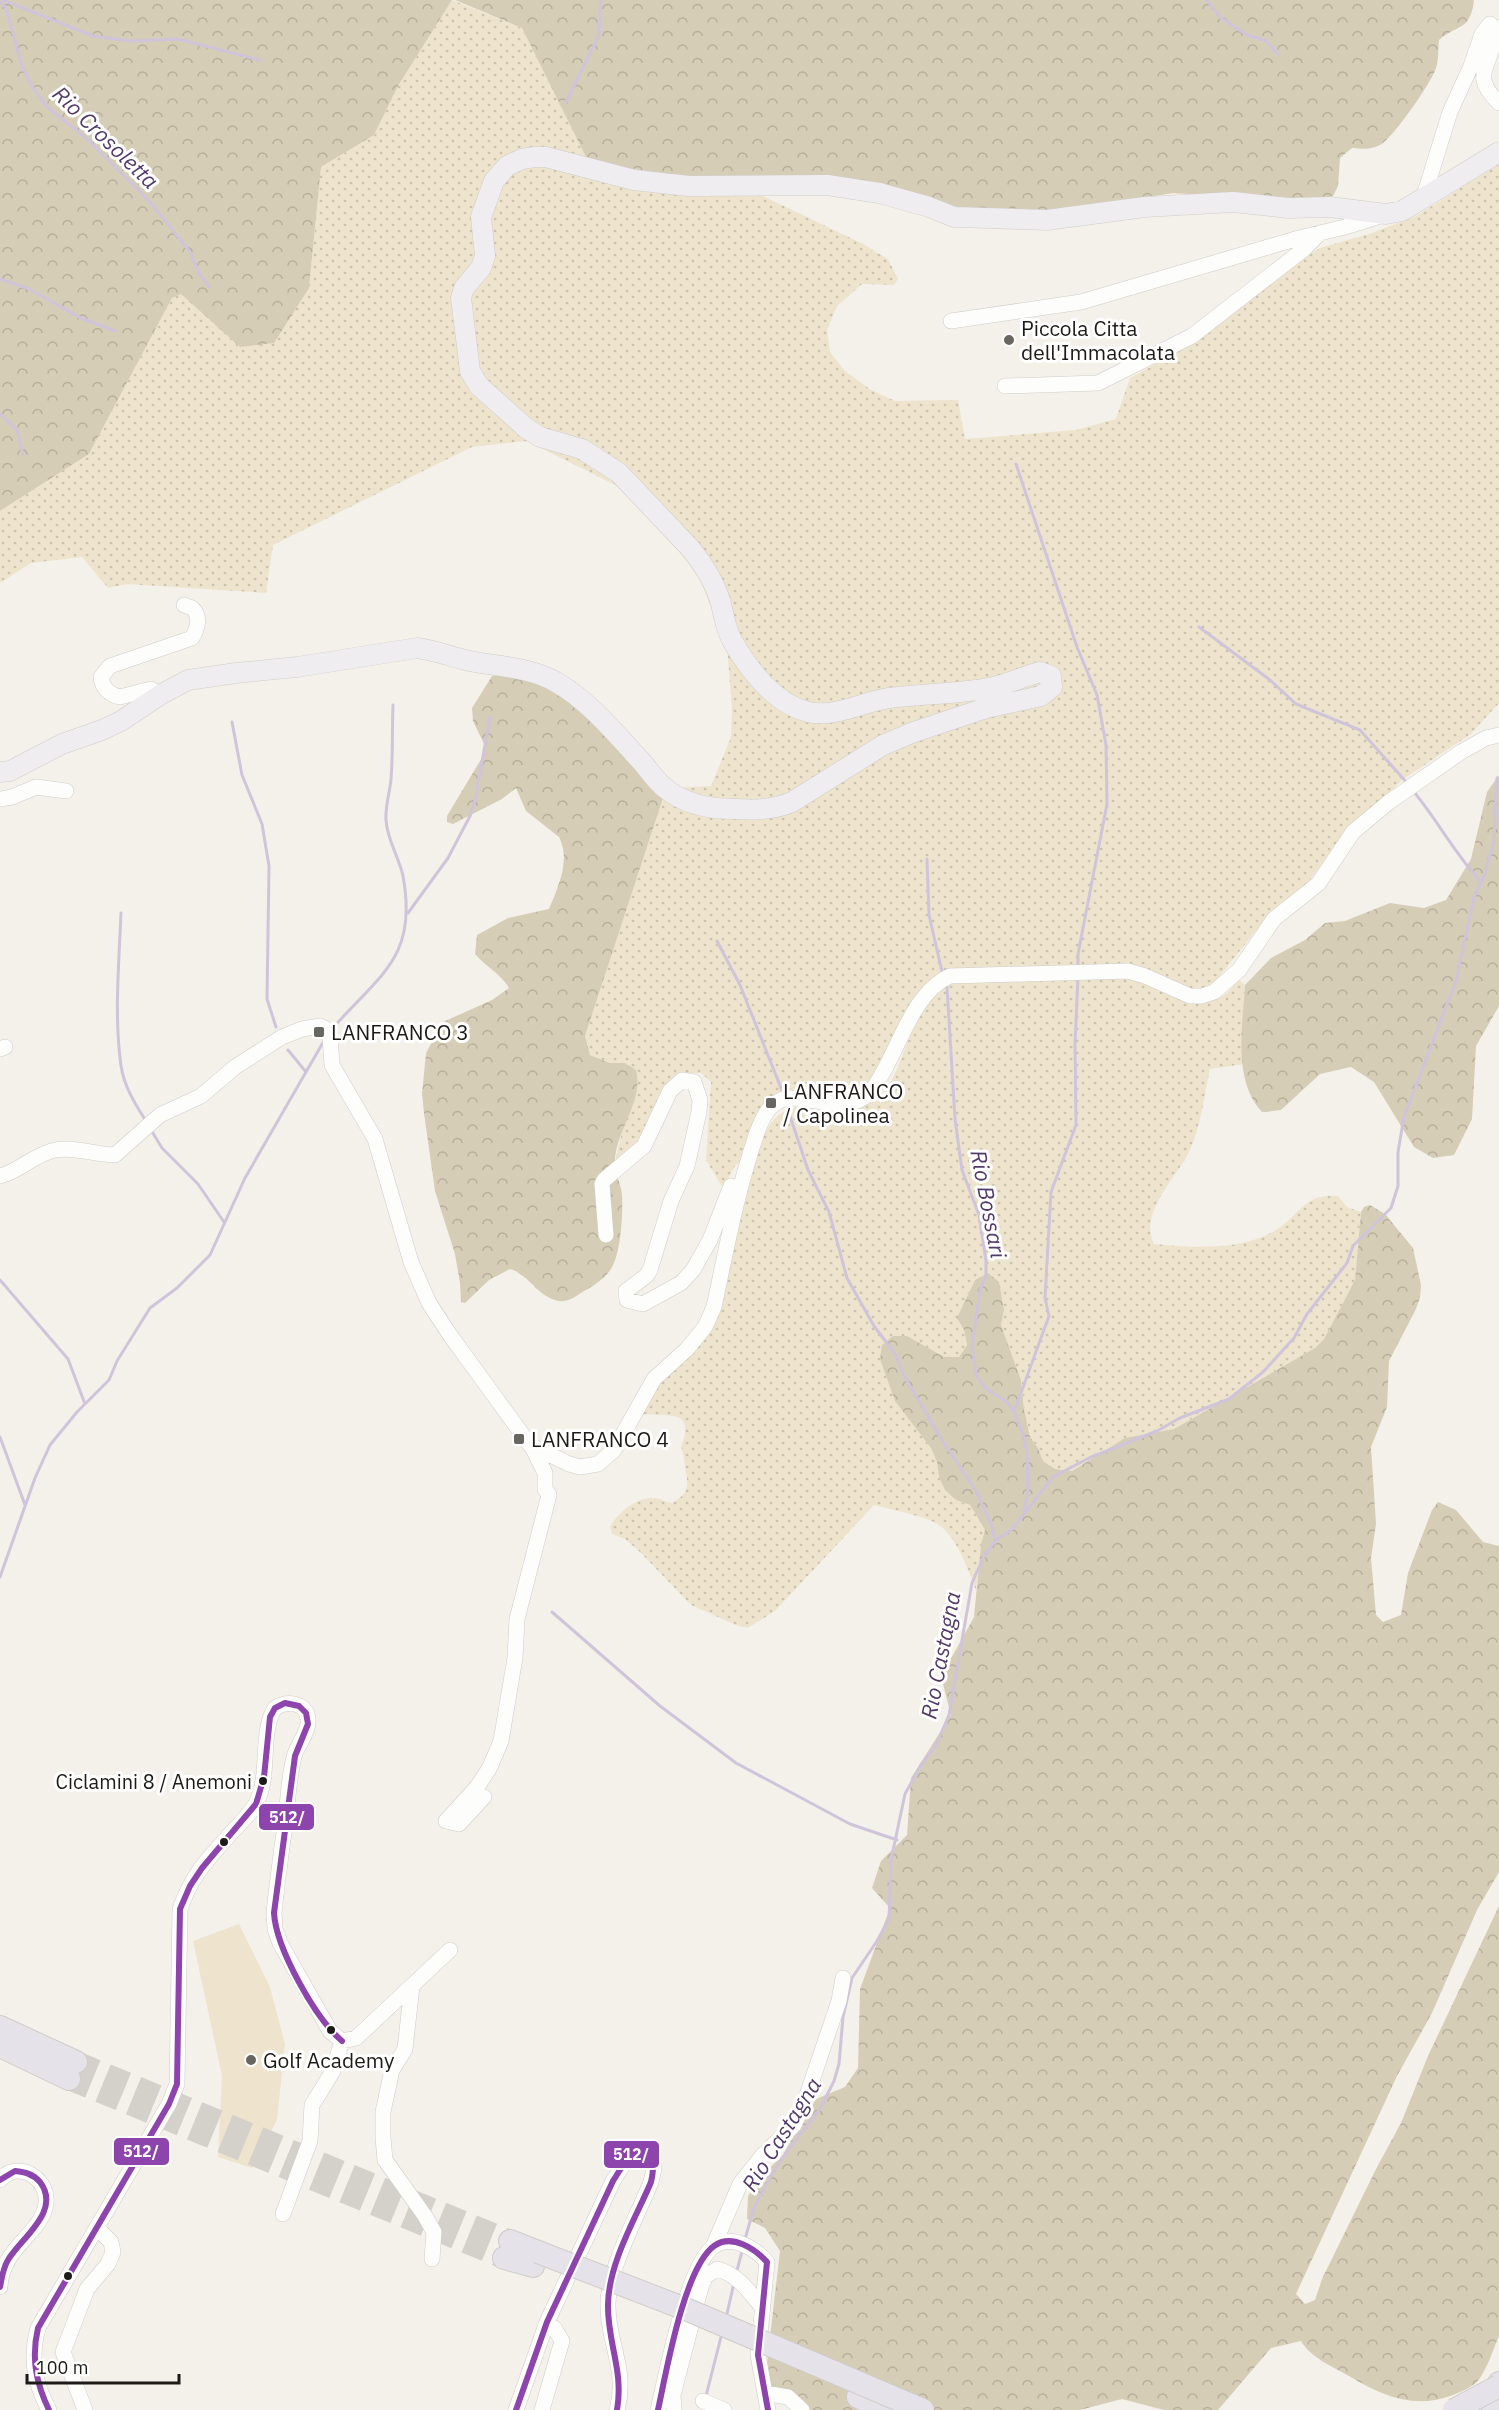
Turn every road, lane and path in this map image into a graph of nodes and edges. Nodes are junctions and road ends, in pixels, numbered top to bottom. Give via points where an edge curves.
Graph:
1 (1499, 103) edge
2 (1499, 152) edge
3 (1424, 196) junction
4 (1386, 214) junction
5 (1320, 233) junction
6 (951, 321) dead end
7 (1005, 386) dead end
8 (184, 605) dead end
9 (160, 695) junction
10 (1499, 735) edge
11 (0, 772) edge
12 (66, 791) dead end
13 (0, 798) edge
14 (743, 1174) junction
15 (0, 1176) edge
16 (606, 1235) dead end
17 (530, 1445) junction
18 (483, 1797) dead end
19 (450, 1950) dead end
20 (843, 1978) dead end
21 (412, 1986) junction
22 (0, 2021) edge
23 (0, 2027) edge
24 (26, 2039) junction
25 (342, 2041) junction
26 (0, 2046) edge
27 (0, 2180) edge
28 (283, 2214) dead end
29 (97, 2228) junction
30 (713, 2247) junction
31 (507, 2249) tunnel mouth
32 (432, 2259) dead end
33 (536, 2259) junction
34 (0, 2287) edge
35 (761, 2306) junction
36 (547, 2322) junction
37 (1499, 2384) edge
38 (765, 2393) junction
39 (703, 2401) dead end
40 (1499, 2401) edge
41 (49, 2410) edge
42 (85, 2410) edge
43 (516, 2410) edge
44 (542, 2410) edge
45 (617, 2410) edge
46 (658, 2410) edge
47 (674, 2410) edge
48 (724, 2410) edge
49 (768, 2410) edge
50 (802, 2410) edge
51 (887, 2410) edge
52 (922, 2410) edge
53 (1454, 2410) edge
54 (1482, 2410) edge
55 (1493, 2410) edge

1 - 3 street via 1486,91 1482,77 1496,39 1495,26 1490,24 1482,34 1453,104
2 - 3 main road
3 - 4 main road via 1402,211
4 - 5 street
4 - 9 main road via 1233,202 1145,207 1047,220 954,218 879,194 827,185 689,186 634,180 546,157 522,159 507,166 494,182 481,217 486,256 461,298 470,371 479,386 526,428 540,437 582,449 619,473 690,548 713,581 732,641 771,691 809,712 832,712 887,698 984,689 1040,672 1051,676 1052,687 1041,696 986,708 914,732 792,802 758,810 701,806 665,789 624,742 557,683 526,670 431,650 417,648 188,680
5 - 6 street via 1081,302
5 - 7 street via 1192,336 1098,383
8 - 9 street via 197,616 192,638 116,663 101,677 103,686 116,696 151,690
9 - 11 main road via 121,721
10 - 14 street via 1461,753 1353,832 1318,884 1274,919 1239,969 1214,992 1190,996 1145,976 1122,971 950,976 937,984 921,1003 875,1084 862,1099 848,1103 789,1098 770,1107 758,1128
12 - 13 street via 36,787
14 - 16 street via 734,1177 710,1240 688,1276 643,1304 627,1300 626,1291 646,1276 653,1263 670,1201 687,1166 700,1100 694,1082 682,1080 670,1091 644,1146 602,1184
14 - 17 street via 714,1306 705,1327 654,1379 614,1450 598,1464 580,1467
15 - 17 street via 57,1149 115,1155 160,1115 201,1096 235,1067 282,1037 302,1029 326,1029 332,1065 375,1139 411,1262 429,1303
17 - 18 street via 538,1456 549,1495 517,1619 515,1658 501,1740 477,1787 446,1821 459,1824
19 - 21 street
20 - 30 street via 839,2001 794,2125 740,2184
21 - 25 street via 356,2038
21 - 32 street via 405,2049 392,2070 383,2138 385,2160 434,2232
22 - 24 highway
23 - 24 highway
24 - 26 highway via 73,2071
25 - 28 street via 333,2071 312,2105 309,2141
25 - 29 street via 325,2023 275,1929 291,1779 308,1724 302,1708 290,1703 279,1705 272,1713 265,1774 257,1802 188,1886 180,1909 177,2084
27 - 34 street via 6,2173 19,2170 33,2175 44,2189 46,2205 5,2263
29 - 41 street via 52,2302 36,2337 34,2372
29 - 42 street via 111,2242 113,2253 87,2289 63,2352
30 - 35 street via 723,2242 743,2244 756,2250 766,2262
30 - 46 street via 686,2297
31 - 33 highway
33 - 51 highway
33 - 52 highway, bridge via 688,2310
35 - 38 street via 758,2355
35 - 47 street via 728,2272 717,2269 706,2276 672,2395
36 - 43 street
36 - 44 street via 562,2341
36 - 45 street via 613,2181 632,2154 643,2153 654,2164 651,2182 616,2267 608,2304 620,2364
37 - 53 highway, bridge
37 - 55 highway
38 - 49 street
38 - 50 street via 788,2397
39 - 48 street
40 - 54 highway

